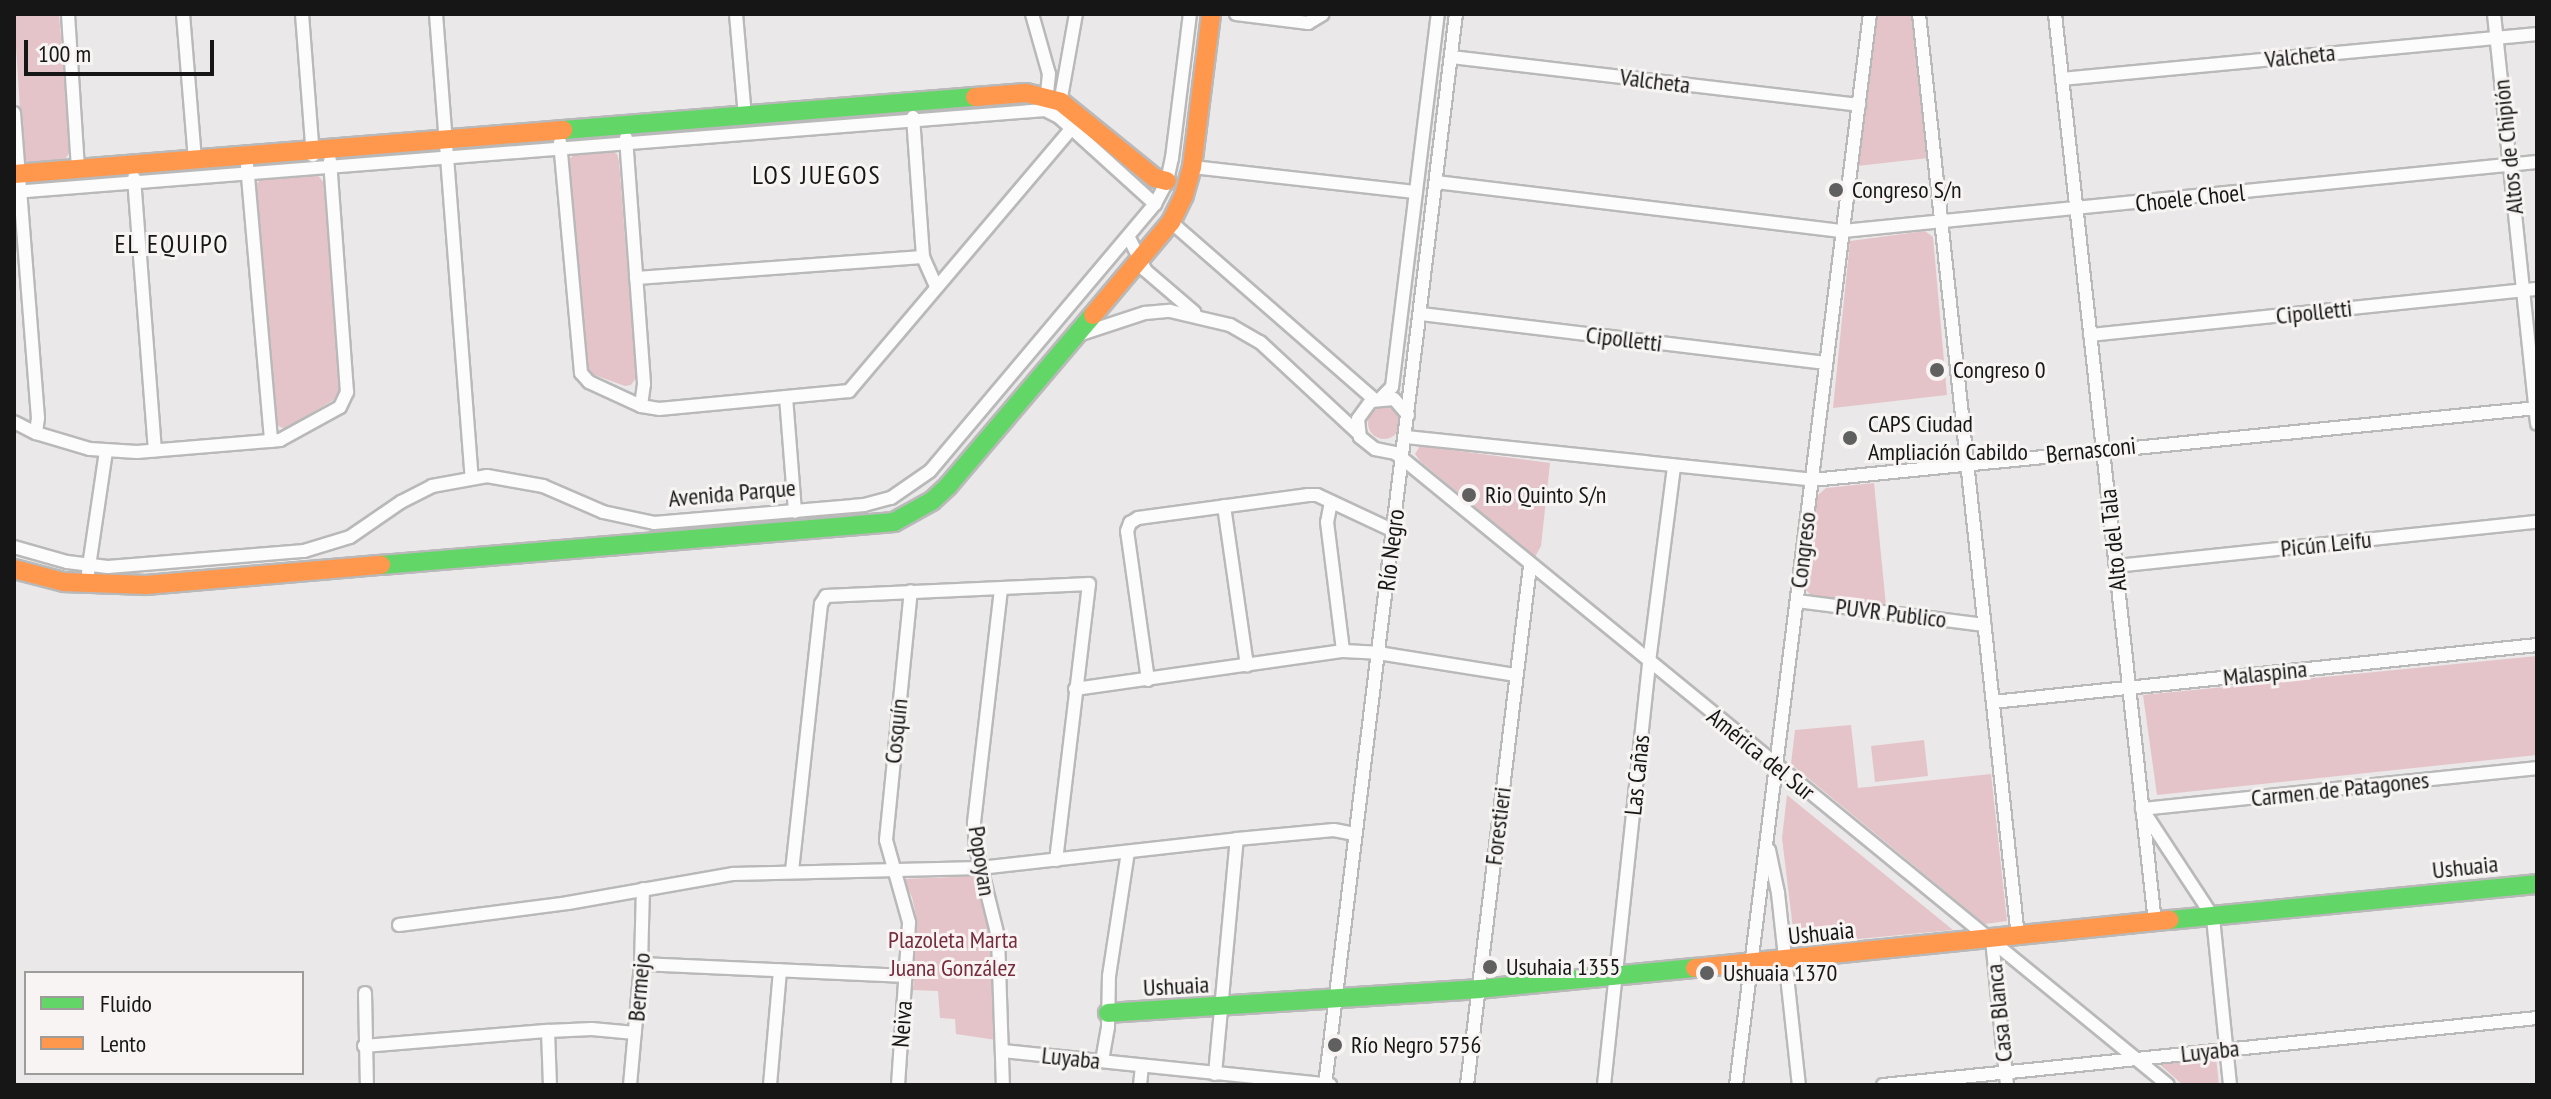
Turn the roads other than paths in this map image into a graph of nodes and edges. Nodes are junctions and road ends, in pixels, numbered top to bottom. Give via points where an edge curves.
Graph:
1 (68, 14) edge
2 (183, 14) edge
3 (302, 14) edge
4 (436, 14) edge
5 (736, 14) edge
6 (1032, 14) edge
7 (1076, 14) edge
8 (1190, 14) edge
9 (1211, 14) edge
10 (1236, 14) edge
11 (1323, 14) edge
12 (1438, 14) edge
13 (1456, 14) edge
14 (1870, 14) edge
15 (1919, 14) edge
16 (2055, 14) edge
17 (2494, 14) edge
18 (2537, 34) edge
19 (2496, 38) junction
20 (1451, 57) junction
21 (2062, 79) junction
22 (1859, 105) junction
23 (1052, 106) junction
24 (14, 113) edge
25 (913, 113) junction
26 (745, 116) junction
27 (1076, 123) junction
28 (626, 134) junction
29 (560, 139) junction
30 (447, 148) junction
31 (322, 158) junction
32 (195, 159) junction
33 (2537, 162) edge
34 (247, 164) junction
35 (2510, 165) junction
36 (1192, 167) junction
37 (78, 168) junction
38 (133, 174) junction
39 (1167, 181) junction
40 (1436, 182) junction
41 (17, 183) edge
42 (1416, 192) junction
43 (1155, 204) junction
44 (2077, 210) junction
45 (1171, 222) junction
46 (1942, 222) junction
47 (1843, 231) junction
48 (1129, 238) junction
49 (923, 257) junction
50 (1138, 260) junction
51 (636, 278) junction
52 (936, 286) junction
53 (2537, 289) edge
54 (2523, 291) junction
55 (1421, 314) junction
56 (1204, 318) junction
57 (2090, 335) junction
58 (1071, 337) junction
59 (1035, 347) junction
60 (1052, 361) junction
61 (1826, 363) junction
62 (786, 397) junction
63 (1378, 398) junction
64 (641, 406) junction
65 (2536, 408) edge
66 (1408, 415) junction
67 (14, 422) edge
68 (2537, 424) edge
69 (36, 433) junction
70 (1360, 437) junction
71 (1406, 437) junction
72 (271, 441) junction
73 (1385, 449) junction
74 (2103, 449) junction
75 (155, 450) junction
76 (106, 451) junction
77 (1403, 459) junction
78 (1967, 463) junction
79 (1674, 466) junction
80 (472, 477) junction
81 (1812, 480) junction
82 (1331, 502) junction
83 (1224, 506) junction
84 (795, 512) junction
85 (2537, 522) edge
86 (1394, 531) junction
87 (14, 547) edge
88 (89, 565) junction
89 (1530, 566) junction
90 (2116, 566) junction
91 (14, 569) edge
92 (87, 584) junction
93 (1001, 589) junction
94 (911, 591) junction
95 (1797, 601) junction
96 (1984, 625) junction
97 (2537, 645) edge
98 (1343, 651) junction
99 (1378, 653) junction
100 (1649, 662) junction
101 (1247, 665) junction
102 (1516, 675) junction
103 (1148, 680) junction
104 (2129, 687) junction
105 (1075, 689) junction
106 (1993, 702) junction
107 (1776, 766) junction
108 (2537, 768) edge
109 (2142, 809) junction
110 (1355, 834) junction
111 (1237, 839) junction
112 (1767, 844) junction
113 (1128, 852) junction
114 (1056, 860) junction
115 (980, 868) junction
116 (894, 870) junction
117 (792, 871) junction
118 (2537, 884) edge
119 (643, 889) junction
120 (2213, 917) junction
121 (2155, 923) junction
122 (399, 925) dead end
123 (2018, 937) junction
124 (1992, 940) junction
125 (1786, 961) junction
126 (641, 964) junction
127 (1751, 965) junction
128 (780, 970) junction
129 (906, 976) junction
130 (1615, 977) junction
131 (1479, 989) junction
132 (365, 993) dead end
133 (1335, 1001) junction
134 (1219, 1008) junction
135 (1108, 1013) junction
136 (2537, 1018) edge
137 (548, 1031) junction
138 (635, 1033) junction
139 (364, 1046) junction
140 (2227, 1050) junction
141 (1003, 1051) junction
142 (2136, 1059) junction
143 (1102, 1061) junction
144 (1142, 1066) junction
145 (1215, 1074) junction
146 (2006, 1079) edge
147 (367, 1085) edge
148 (550, 1085) edge
149 (630, 1085) edge
150 (770, 1085) edge
151 (898, 1085) edge
152 (1003, 1085) edge
153 (1140, 1085) edge
154 (1327, 1085) edge
155 (1467, 1085) edge
156 (1604, 1085) edge
157 (1736, 1085) edge
158 (1799, 1085) edge
159 (1883, 1085) edge
160 (2168, 1085) edge
161 (2230, 1085) edge

1 - 37 street
2 - 32 street
3 - 31 street
4 - 30 street
5 - 26 street
6 - 23 street
7 - 23 street
8 - 39 street, Avenida Parque
9 - 36 street
10 - 11 street via 1308,23
12 - 42 street
13 - 20 street, Río Negro
14 - 22 street, Congreso
15 - 46 street
16 - 21 street, Alto del Tala
17 - 19 street, Altos de Chipión
18 - 19 street, Valcheta
19 - 21 street, Valcheta
19 - 35 street, Altos de Chipión
20 - 22 street, Valcheta
20 - 40 street, Río Negro
21 - 44 street, Alto del Tala
22 - 47 street, Congreso
23 - 25 street via 1026,93
23 - 27 street
24 - 41 street
25 - 26 street
25 - 28 street
25 - 49 street
26 - 28 street
27 - 39 street
27 - 43 street
27 - 52 street
28 - 29 street
28 - 51 street
29 - 30 street
29 - 64 street via 581,373 589,382
30 - 31 street
30 - 80 street
31 - 34 street
31 - 72 street via 346,398 296,435
32 - 34 street
32 - 38 street
33 - 35 street, Choele Choel
34 - 38 street
34 - 72 street
35 - 44 street, Choele Choel
35 - 54 street, Altos de Chipión
36 - 42 street
36 - 45 street
37 - 38 street
37 - 41 street
38 - 41 street
38 - 75 street
39 - 43 street, Avenida Parque
40 - 47 street, Choele Choel
40 - 55 street, Río Negro
41 - 69 street
42 - 63 street via 1392,387
43 - 48 street, Avenida Parque
44 - 46 street, Choele Choel
44 - 57 street, Alto del Tala
45 - 50 street
45 - 63 street
46 - 47 street, Choele Choel
46 - 78 street
47 - 61 street, Congreso
48 - 50 street
48 - 59 street, Avenida Parque
49 - 51 street
49 - 52 street
50 - 56 street via 1159,284
50 - 58 street
51 - 64 street
52 - 62 street via 849,391
53 - 54 street, Cipolletti
54 - 57 street, Cipolletti
54 - 65 street, Altos de Chipión
55 - 61 street, Cipolletti
55 - 66 street, Río Negro
56 - 58 street via 1170,311 1145,313
56 - 70 street via 1260,342
57 - 74 street, Alto del Tala
58 - 60 street
59 - 60 street
59 - 84 street, Avenida Parque via 919,482 878,503
60 - 92 street via 948,486 894,522 155,584
61 - 81 street, Congreso
62 - 64 street via 659,409
62 - 84 street
63 - 66 street via 1394,399
63 - 70 street via 1364,406 1358,419
65 - 68 street, Altos de Chipión
65 - 74 street, Bernasconi
66 - 71 street, Río Negro
67 - 69 street
69 - 76 street
70 - 73 street via 1375,449
71 - 73 street
71 - 77 street, Río Negro
71 - 79 street, Bernasconi
72 - 75 street
73 - 77 street, América del Sur
74 - 78 street, Bernasconi
74 - 90 street, Alto del Tala
75 - 76 street
76 - 88 street
77 - 86 street, Río Negro
77 - 89 street, América del Sur
78 - 81 street, Bernasconi
78 - 96 street
79 - 81 street, Bernasconi
79 - 100 street, Las Cañas
80 - 84 street, Avenida Parque via 543,486 642,522
80 - 88 street, Avenida Parque via 415,494 350,537 320,548
81 - 95 street, Congreso
82 - 83 street via 1308,495
82 - 86 street
82 - 98 street via 1327,522
83 - 101 street
83 - 103 street via 1130,523
85 - 90 street, Picún Leifu
86 - 99 street, Río Negro
87 - 88 street, Avenida Parque
88 - 92 street
89 - 100 street, América del Sur
89 - 102 street, Forestieri
90 - 104 street, Alto del Tala
91 - 92 street
93 - 94 street
93 - 105 street via 1089,584
93 - 115 street, Popoyan via 974,823
94 - 116 street, Cosquín via 886,840
94 - 117 street via 835,593 821,604
95 - 96 street, PUVR Publico
95 - 107 street, Congreso
96 - 106 street
97 - 104 street, Malaspina
98 - 99 street
98 - 101 street
99 - 102 street
99 - 110 street, Río Negro
100 - 107 street, América del Sur
100 - 130 street, Las Cañas
101 - 103 street
102 - 131 street, Forestieri
103 - 105 street
104 - 106 street, Malaspina
104 - 109 street, Alto del Tala
105 - 114 street
106 - 123 street
107 - 112 street, Congreso
107 - 124 street, América del Sur
108 - 109 street, Carmen de Patagones
109 - 120 street
109 - 121 street, Alto del Tala
110 - 111 street via 1334,830
110 - 133 street, Río Negro
111 - 113 street
111 - 134 street
112 - 125 street
112 - 127 street, Congreso
113 - 114 street
113 - 135 street
114 - 115 street
115 - 116 street
115 - 141 street, Popoyan via 998,937
116 - 117 street
116 - 129 street, Neiva via 909,922
117 - 119 street
118 - 120 street, Ushuaia
119 - 122 street
119 - 126 street, Bermejo
120 - 121 street, Ushuaia
120 - 140 street
121 - 123 street, Ushuaia
123 - 124 street, Ushuaia
124 - 125 street, Ushuaia
124 - 142 street, América del Sur
124 - 146 street, Casa Blanca
125 - 127 street, Ushuaia
125 - 158 street
126 - 128 street
126 - 138 street, Bermejo
127 - 130 street, Ushuaia
127 - 157 street, Congreso
128 - 129 street
128 - 150 street
129 - 151 street, Neiva
130 - 131 street, Ushuaia
130 - 156 street, Las Cañas
131 - 133 street, Ushuaia
131 - 155 street, Forestieri
132 - 139 street
133 - 134 street, Ushuaia
133 - 154 street, Río Negro
134 - 135 street, Ushuaia
134 - 145 street
135 - 143 street
136 - 140 street, Luyaba
137 - 138 street
137 - 139 street
137 - 148 street
138 - 149 street, Bermejo
139 - 147 street
140 - 142 street, Luyaba
140 - 161 street
141 - 143 street, Luyaba
141 - 152 street, Popoyan
142 - 146 street, Luyaba
142 - 160 street, América del Sur
143 - 144 street, Luyaba
144 - 145 street, Luyaba
144 - 153 street
145 - 154 street, Luyaba
146 - 159 street, Luyaba

